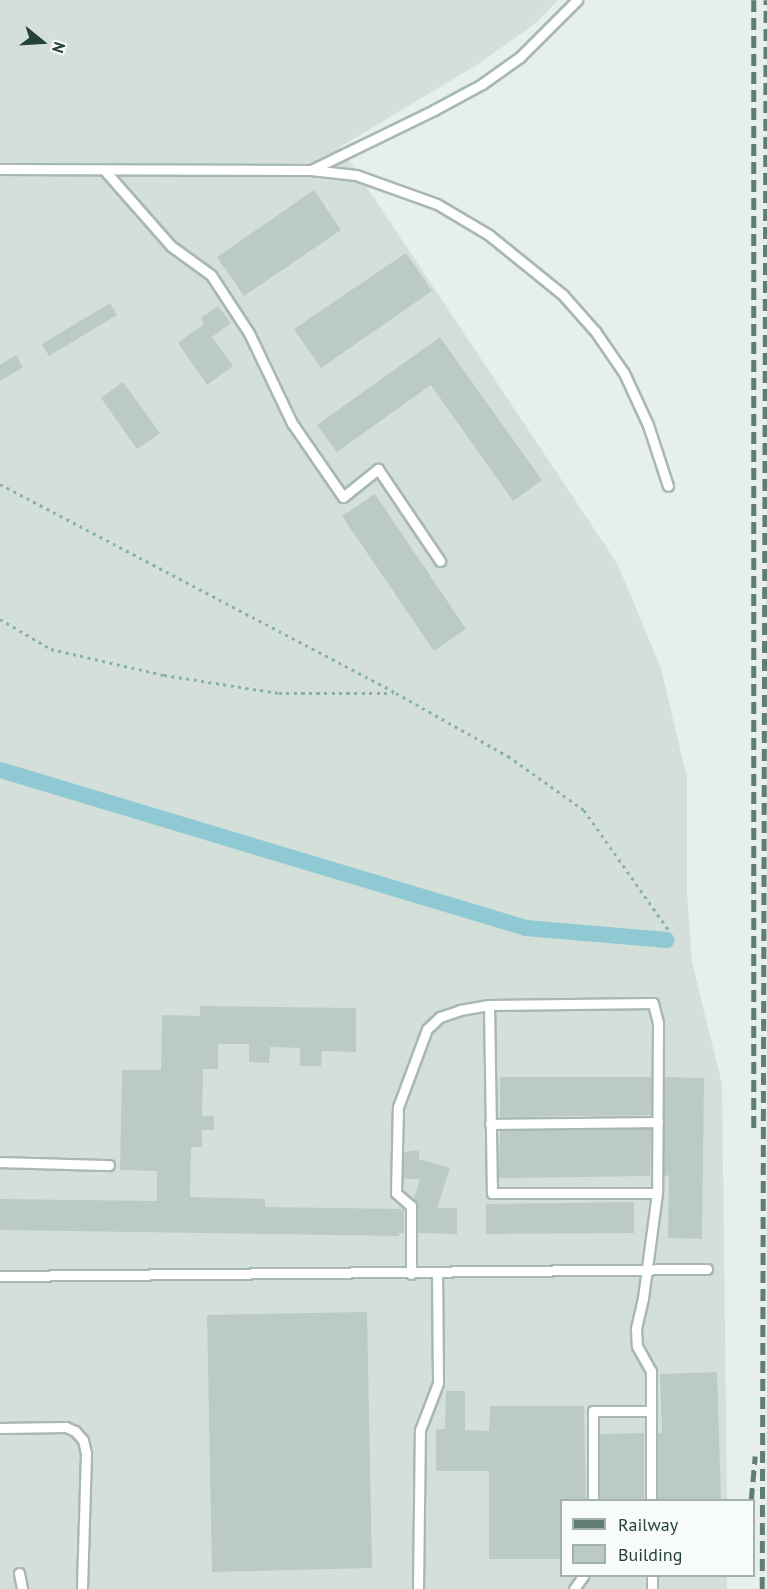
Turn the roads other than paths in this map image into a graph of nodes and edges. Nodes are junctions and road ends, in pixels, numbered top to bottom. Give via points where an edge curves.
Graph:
1 (577, 0) edge
2 (0, 169) edge
3 (310, 170) junction
4 (106, 171) junction
5 (668, 486) dead end
6 (440, 561) dead end
7 (489, 1005) junction
8 (658, 1122) junction
9 (490, 1124) junction
10 (0, 1162) edge
11 (109, 1165) dead end
12 (657, 1193) junction
13 (707, 1269) dead end
14 (646, 1272) junction
15 (411, 1274) junction
16 (437, 1274) junction
17 (0, 1276) edge
18 (651, 1411) junction
19 (0, 1428) edge
20 (593, 1499) edge
21 (651, 1499) edge
22 (19, 1573) dead end
23 (22, 1589) edge
24 (82, 1589) edge
25 (418, 1589) edge

1 - 3 lane via 520,57 482,84
2 - 4 lane
3 - 4 lane
3 - 5 lane via 356,175 437,204 489,235 562,295 596,331 624,373 648,425
4 - 6 lane via 171,246 211,275 249,333 292,423 343,497 378,469
7 - 8 lane via 653,1003 658,1023
7 - 9 lane
7 - 15 lane via 440,1017 428,1029 398,1107 396,1193 411,1206
8 - 9 lane
8 - 12 lane
9 - 12 lane via 492,1193
10 - 11 lane
12 - 14 lane
13 - 14 lane
14 - 16 lane
14 - 18 lane via 636,1329 637,1346 651,1371
15 - 16 lane
15 - 17 lane
16 - 25 lane via 438,1383 420,1430
18 - 20 lane via 593,1411
18 - 21 lane
19 - 24 lane via 66,1427 83,1440 86,1453
22 - 23 lane

